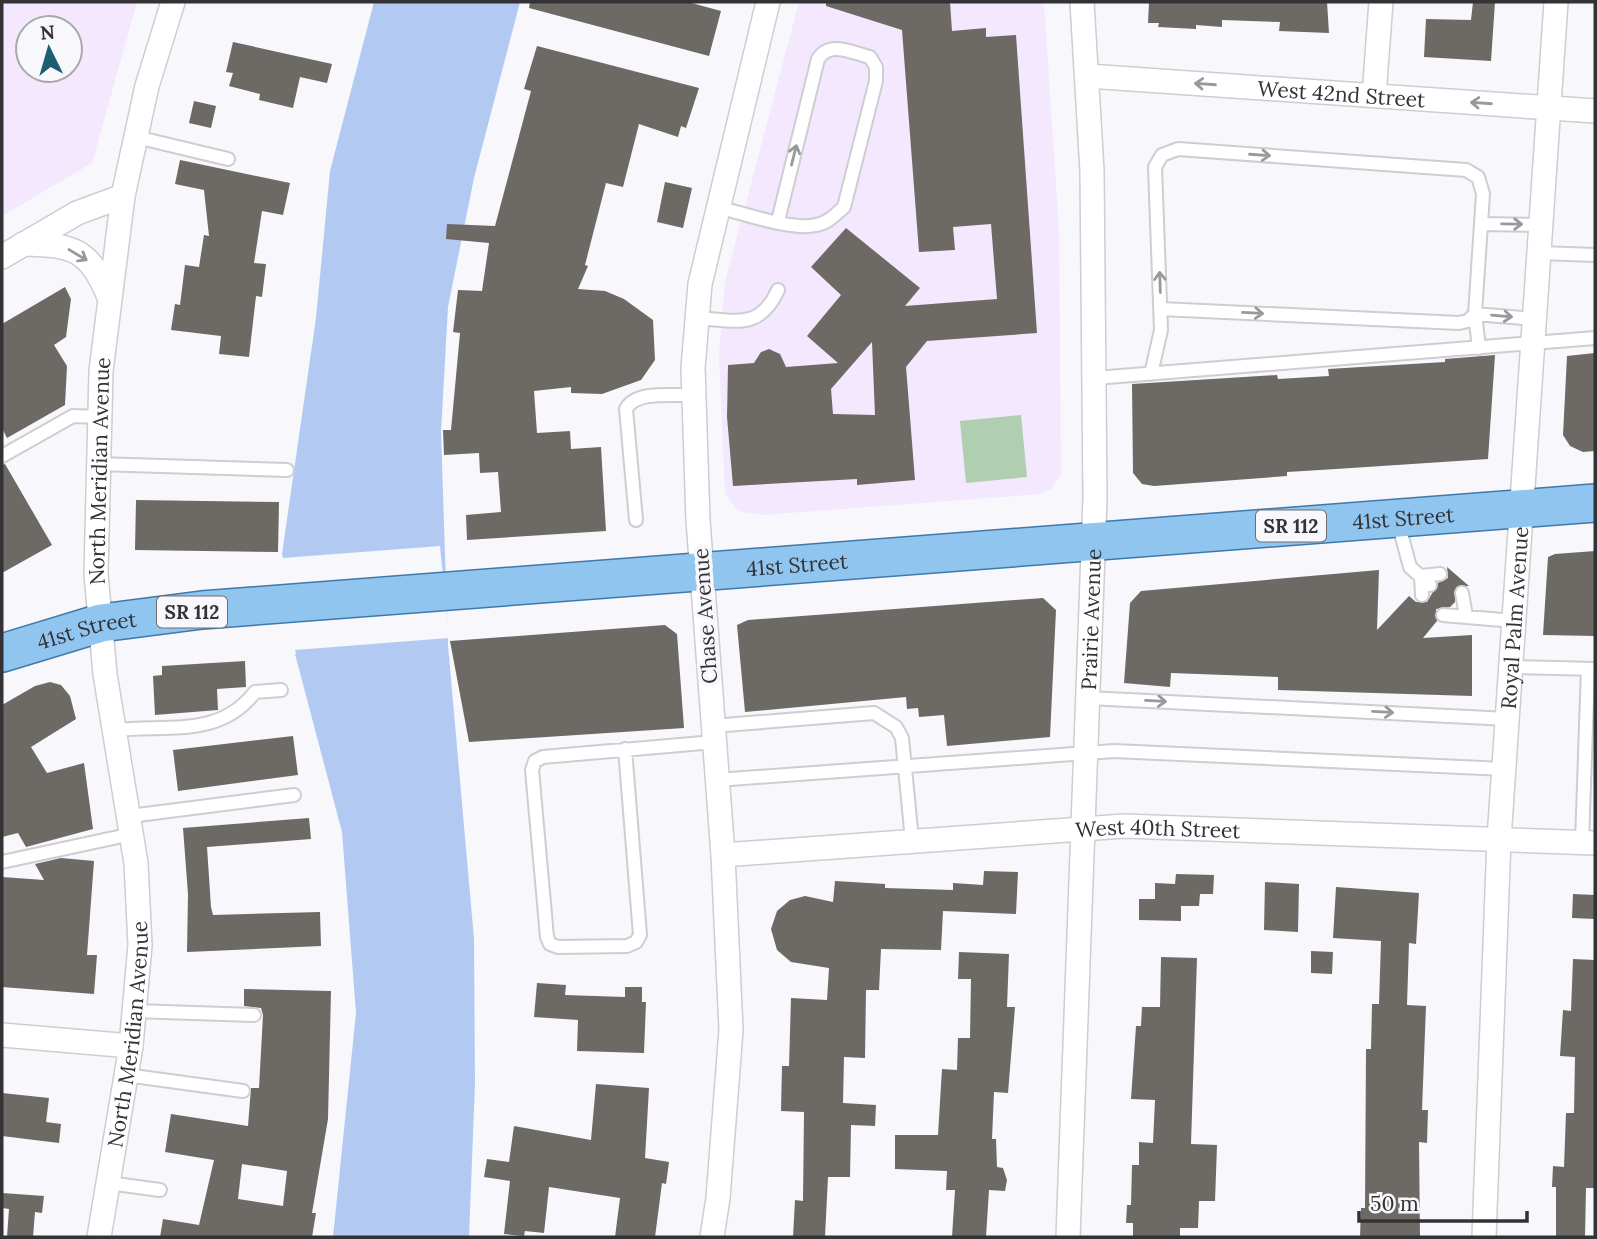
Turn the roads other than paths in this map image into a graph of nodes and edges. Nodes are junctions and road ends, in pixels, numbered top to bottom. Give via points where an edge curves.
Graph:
1 (173, 2) edge
2 (768, 2) edge
3 (1082, 2) edge
4 (1381, 2) edge
5 (1556, 2) edge
6 (1088, 76) junction
7 (1374, 95) junction
8 (1549, 108) junction
9 (1595, 111) edge
10 (136, 137) junction
11 (228, 159) dead end
12 (123, 196) junction
13 (717, 207) junction
14 (778, 221) junction
15 (1481, 224) junction
16 (1543, 225) junction
17 (23, 244) junction
18 (1541, 253) junction
19 (1595, 255) edge
20 (2, 257) edge
21 (778, 290) dead end
22 (110, 300) junction
23 (1161, 309) junction
24 (1475, 314) junction
25 (696, 318) junction
26 (1536, 319) junction
27 (1595, 338) edge
28 (1534, 343) junction
29 (1479, 348) junction
30 (1152, 374) junction
31 (1095, 378) junction
32 (692, 395) junction
33 (100, 417) junction
34 (2, 456) edge
35 (99, 464) junction
36 (287, 470) dead end
37 (1595, 503) edge
38 (1521, 509) junction
39 (1397, 518) junction
40 (636, 520) dead end
41 (1095, 542) junction
42 (702, 572) junction
43 (1440, 574) dead end
44 (1462, 593) dead end
45 (1447, 610) dead end
46 (1466, 616) junction
47 (1514, 621) junction
48 (101, 624) junction
49 (2, 653) edge
50 (1511, 667) junction
51 (1591, 669) edge
52 (281, 690) dead end
53 (1088, 698) junction
54 (1508, 719) junction
55 (115, 730) junction
56 (714, 734) junction
57 (625, 749) junction
58 (1085, 755) junction
59 (905, 768) junction
60 (1504, 769) junction
61 (717, 780) junction
62 (295, 795) dead end
63 (131, 825) junction
64 (1083, 828) junction
65 (1499, 839) junction
66 (912, 840) junction
67 (1589, 843) edge
68 (723, 855) junction
69 (2, 862) edge
70 (134, 1011) junction
71 (254, 1015) dead end
72 (2, 1035) edge
73 (131, 1046) junction
74 (126, 1075) junction
75 (243, 1091) dead end
76 (108, 1183) junction
77 (160, 1190) dead end
78 (99, 1237) edge
79 (712, 1237) edge
80 (1068, 1237) edge
81 (1484, 1237) edge

1 - 10 street, North Meridian Avenue
2 - 13 street, Chase Avenue
3 - 6 street, Prairie Avenue
4 - 7 street
5 - 8 street, Royal Palm Avenue
7 -> 6 street, West 42nd Street
6 - 31 street, Prairie Avenue
8 -> 7 street, West 42nd Street
8 - 9 street, West 42nd Street
8 - 16 street, Royal Palm Avenue
10 - 11 lane
10 - 12 street, North Meridian Avenue
12 - 17 street via 76,213
12 - 22 street, North Meridian Avenue
13 - 14 lane
13 - 25 street, Chase Avenue
14 -> 14 lane via 823,51 832,48 870,57 876,80 844,206 817,225
15 -> 16 lane
23 -> 15 lane via 1155,167 1163,155 1178,149 1466,170 1483,185
15 - 24 lane
16 - 18 street, Royal Palm Avenue
17 - 20 street
17 -> 22 street via 58,245 79,253 97,267
18 - 19 lane
18 - 26 street, Royal Palm Avenue
21 - 25 lane via 769,309 751,321
22 - 33 street, North Meridian Avenue
23 -> 24 lane via 1460,323
23 - 30 lane
24 -> 26 lane
24 - 29 lane
25 - 32 street, Chase Avenue
26 - 28 street, Royal Palm Avenue
27 - 28 lane
28 - 29 lane
28 - 38 street, Royal Palm Avenue
29 - 30 lane
30 - 31 lane
31 - 41 street, Prairie Avenue
32 - 40 lane via 638,397 626,409
32 - 42 street, Chase Avenue
33 - 34 lane via 73,416
33 - 35 street, North Meridian Avenue
35 - 36 lane
35 - 48 street, North Meridian Avenue via 96,574
37 - 38 main road, 41st Street / SR 112
38 - 39 main road, 41st Street / SR 112
38 - 47 street, Royal Palm Avenue
39 - 41 main road, 41st Street / SR 112
39 - 43 lane via 1410,567 1424,585
41 - 42 main road, 41st Street / SR 112
41 - 53 street, Prairie Avenue
42 - 48 main road, 41st Street / SR 112 via 284,604
42 - 56 street, Chase Avenue
44 - 46 lane
45 - 46 lane
46 - 47 lane
47 - 50 street, Royal Palm Avenue
48 - 49 main road, 41st Street / SR 112
48 - 55 street, North Meridian Avenue
50 - 51 lane
50 - 54 street, Royal Palm Avenue
51 - 67 lane
52 - 55 lane via 255,692 222,720 192,728
53 -> 54 lane
53 - 58 street, Prairie Avenue
54 - 60 street, Royal Palm Avenue
55 - 63 street, North Meridian Avenue
56 - 57 lane
56 - 59 lane via 874,713 896,727 902,738
56 - 61 street, Chase Avenue
57 - 57 lane via 535,761 532,769 547,937 558,947 626,946 640,935
58 - 59 lane
58 - 60 lane via 1114,751
58 - 64 street, Prairie Avenue
59 - 61 lane
59 - 66 lane
60 - 65 street, Royal Palm Avenue
61 - 68 street, Chase Avenue
62 - 63 lane
63 - 69 lane
63 - 70 street, North Meridian Avenue via 140,945
64 - 65 street, West 40th Street via 1124,825
64 - 66 street, West 40th Street
64 - 80 street, Prairie Avenue
65 - 67 street, West 40th Street
65 - 81 street, Royal Palm Avenue
66 - 68 street, West 40th Street
68 - 79 street, Chase Avenue via 731,1030
70 - 71 lane
70 - 73 street, North Meridian Avenue
72 - 73 street
73 - 74 street, North Meridian Avenue
74 - 75 lane
74 - 76 street, North Meridian Avenue
76 - 77 lane
76 - 78 street, North Meridian Avenue

